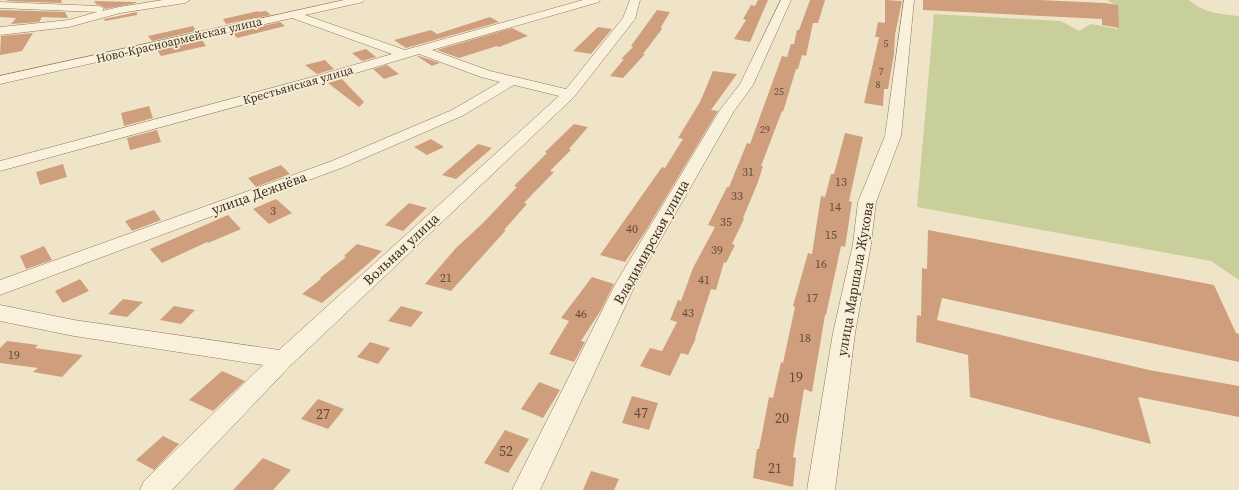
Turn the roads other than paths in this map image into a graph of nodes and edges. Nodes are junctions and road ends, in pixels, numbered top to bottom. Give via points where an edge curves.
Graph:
1 (185, 0) edge
2 (359, 0) edge
3 (595, 0) edge
4 (635, 0) edge
5 (786, 0) edge
6 (909, 0) edge
7 (0, 6) edge
8 (119, 10) junction
9 (293, 15) junction
10 (0, 31) edge
11 (420, 50) junction
12 (404, 54) junction
13 (0, 80) edge
14 (511, 81) junction
15 (568, 94) junction
16 (0, 166) edge
17 (0, 288) edge
18 (0, 313) edge
19 (283, 359) junction
20 (154, 490) edge
21 (526, 490) edge
22 (821, 490) edge

1 - 8 street
2 - 9 street, Ново-Красноармейская улица
3 - 11 street, Крестьянская улица
4 - 15 street, Вольная улица via 629,20
5 - 21 street, Владимирская улица via 746,85 727,110 628,281
6 - 22 street, улица Маршала Жукова via 893,136 867,202 862,244 844,333
7 - 8 street
8 - 10 street via 69,23
9 - 12 street
9 - 13 street, Ново-Красноармейская улица
11 - 12 street, Крестьянская улица
11 - 14 street
12 - 16 street, Крестьянская улица
14 - 15 street
14 - 17 street, улица Дежнёва via 457,113 338,164
15 - 19 street, Вольная улица
18 - 19 street via 74,328
19 - 20 street, Вольная улица

